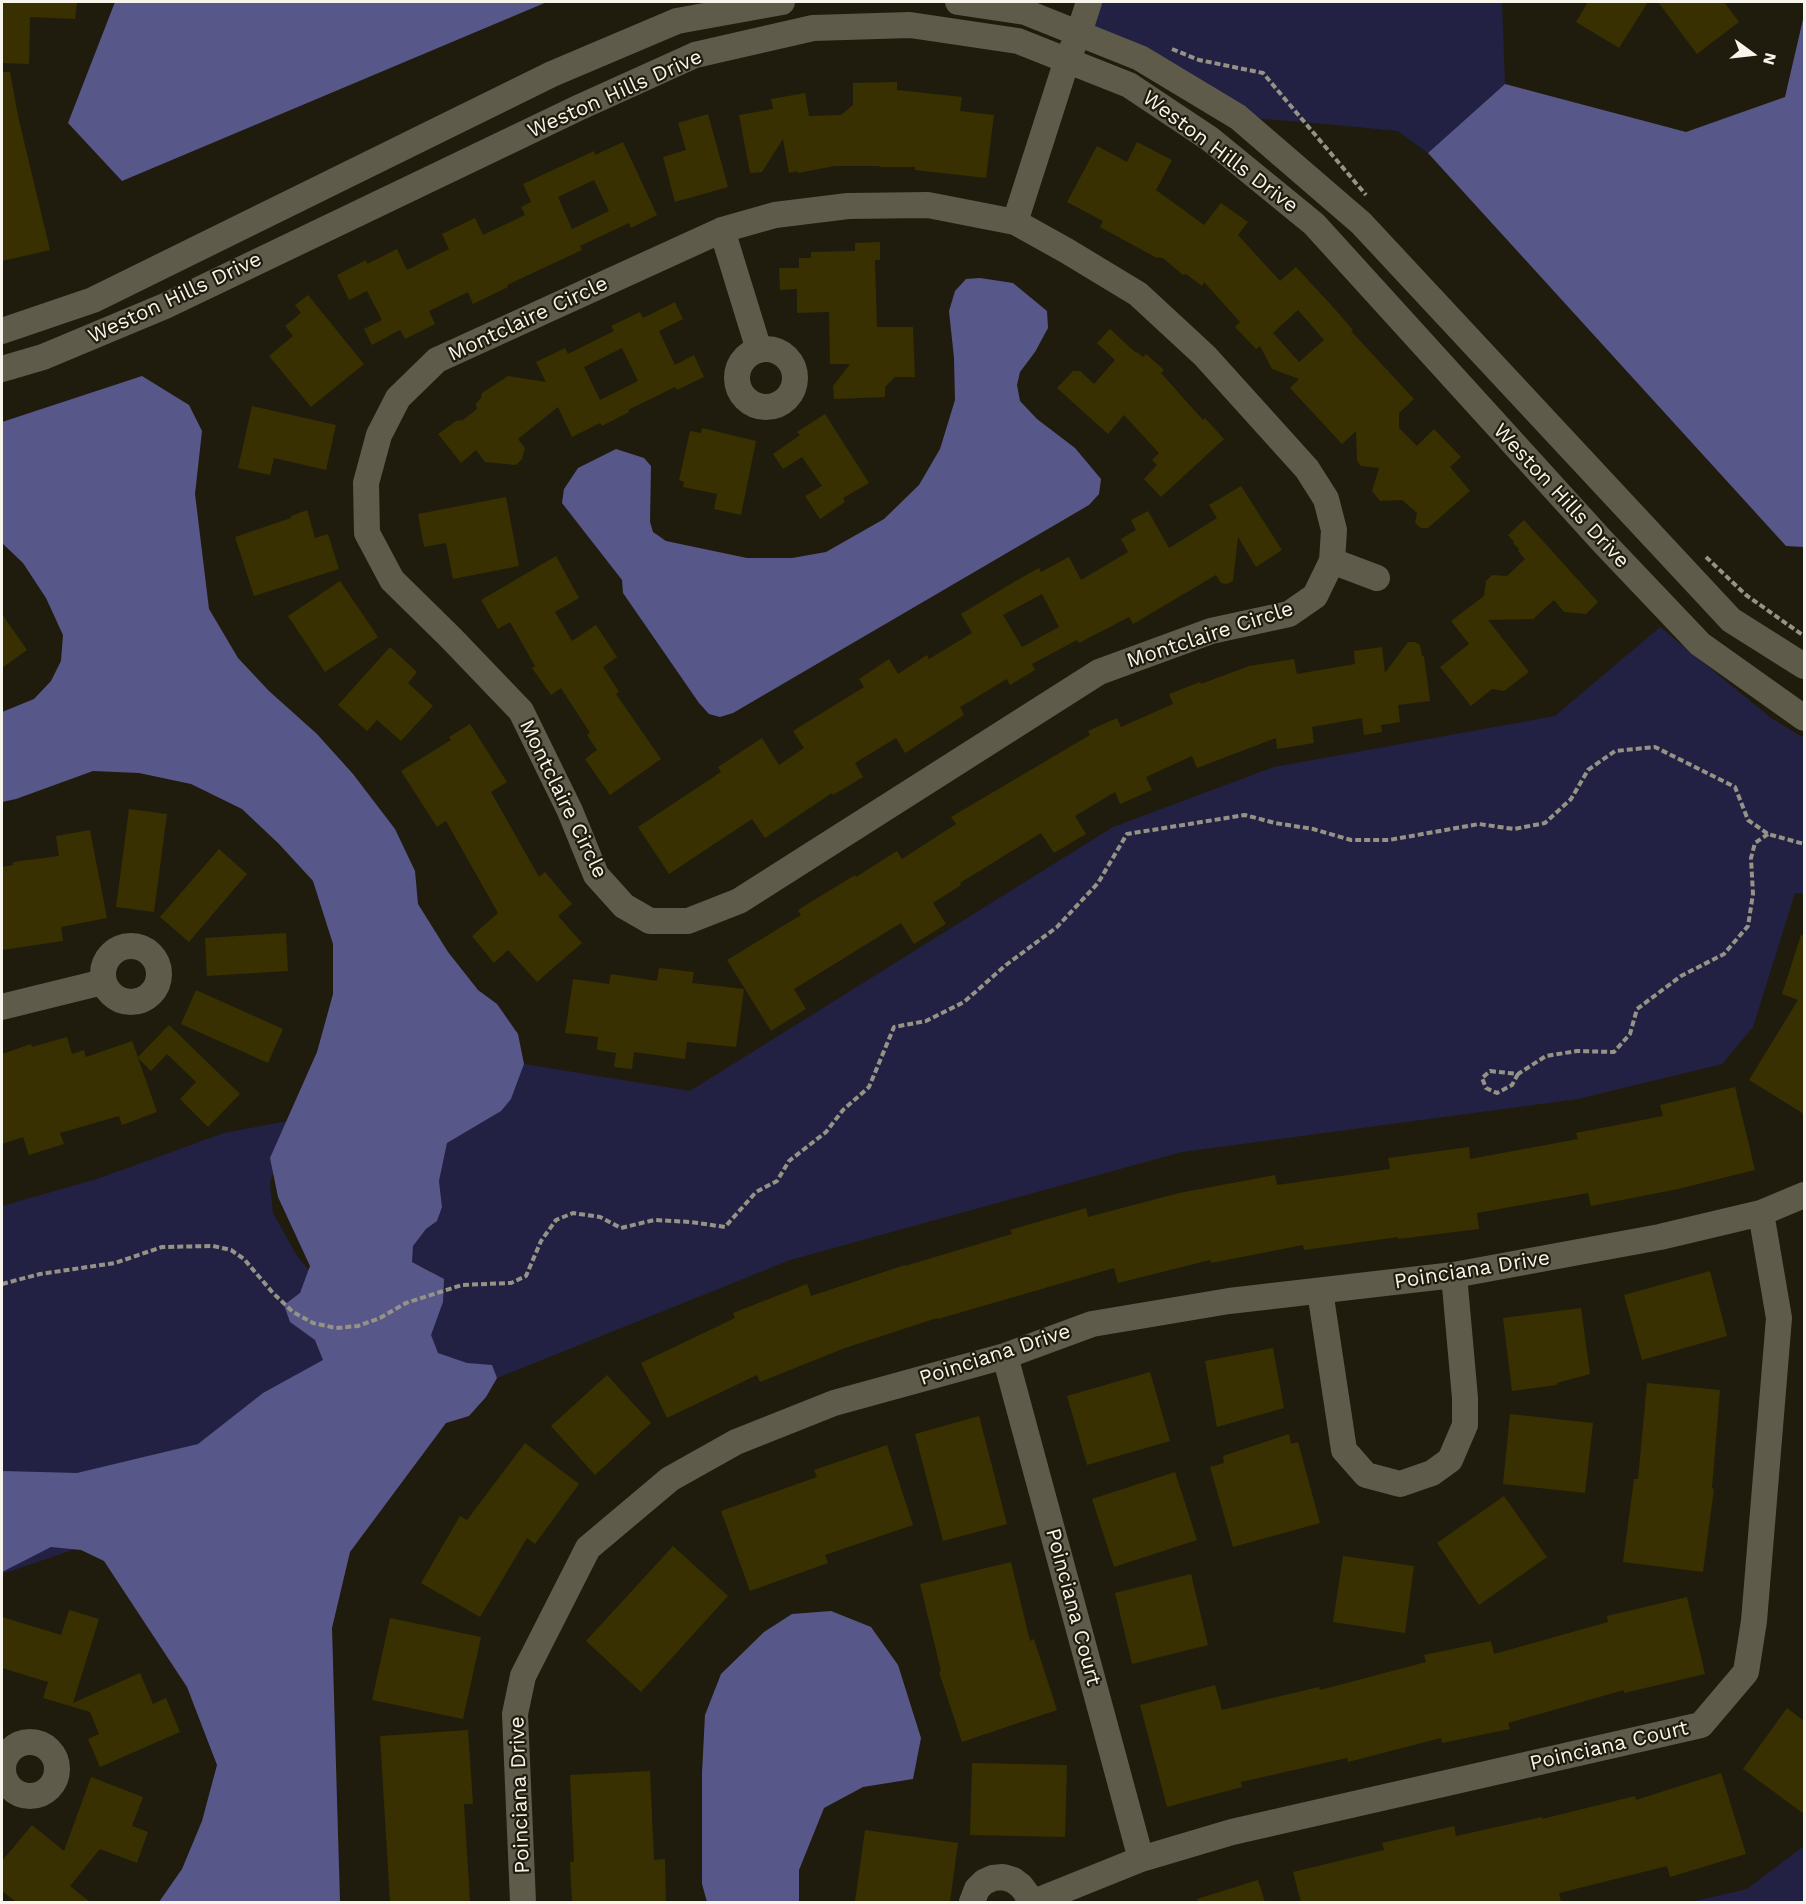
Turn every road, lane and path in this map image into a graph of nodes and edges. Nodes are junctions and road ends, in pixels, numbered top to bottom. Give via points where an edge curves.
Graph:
1 (782, 2) edge
2 (958, 2) edge
3 (1089, 2) edge
4 (1078, 33) junction
5 (1067, 60) junction
6 (1015, 222) junction
7 (722, 230) junction
8 (2, 331) edge
9 (759, 350) dead end
10 (2, 369) edge
11 (1332, 561) junction
12 (1377, 578) dead end
13 (1804, 666) edge
14 (1804, 718) edge
15 (1768, 834) junction
16 (1804, 844) edge
17 (103, 982) dead end
18 (2, 1007) edge
19 (1518, 1074) junction
20 (1804, 1195) edge
21 (1761, 1213) junction
22 (1454, 1275) junction
23 (2, 1284) edge
24 (1320, 1291) junction
25 (1005, 1356) junction
26 (1141, 1859) junction
27 (524, 1902) edge
28 (972, 1902) edge
29 (1031, 1902) edge

1 - 8 street, Weston Hills Drive via 667,25 552,74 93,300
2 - 4 street, Weston Hills Drive via 1025,12
3 - 4 street
4 - 5 street
4 - 13 street, Weston Hills Drive via 1140,58 1238,117 1361,223 1731,620
5 - 6 street
5 - 10 street, Weston Hills Drive via 1018,41 910,25 813,28 695,55 165,306 43,357
5 - 14 street, Weston Hills Drive via 1129,85 1210,139 1314,224 1700,644
6 - 7 street, Montclaire Circle via 928,205 848,206 775,215
6 - 11 street, Montclaire Circle via 1138,294 1205,356 1307,469 1326,499 1334,530
7 - 9 street
7 - 11 street, Montclaire Circle via 437,360 398,398 379,435 366,483 367,533 392,580 521,711 596,875 624,906 650,921 688,921 739,901 1099,672 1211,631 1289,614 1315,596
11 - 12 street
15 - 16 path
15 - 19 path via 1755,843 1750,858 1753,894 1748,927 1724,954 1681,976 1637,1009 1630,1035 1614,1052 1577,1051 1546,1056
15 - 23 path via 1748,820 1735,787 1655,747 1616,751 1588,770 1571,799 1545,823 1514,829 1479,824 1389,840 1351,840 1245,815 1127,834 1098,883 1057,927 1006,964 964,1002 926,1021 894,1027 869,1087 826,1132 789,1161 777,1181 756,1192 725,1227 654,1220 621,1228 600,1217 573,1213 556,1220 526,1276 511,1283 462,1285 406,1302 358,1326 336,1328 313,1323 293,1312 244,1259 231,1250 213,1246 162,1247 115,1263
17 - 18 street
19 - 19 path via 1490,1071 1482,1078 1486,1088 1497,1094 1512,1085
20 - 21 street, Poinciana Drive
21 - 22 street, Poinciana Drive via 1660,1237
21 - 26 street, Poinciana Court via 1779,1318 1754,1621 1746,1672 1701,1725 1232,1832
22 - 24 street, Poinciana Drive
22 - 24 street via 1465,1425 1450,1460 1432,1473 1400,1484 1366,1475 1344,1449
24 - 25 street, Poinciana Drive via 1229,1301 1092,1324
25 - 26 street, Poinciana Court
25 - 27 street, Poinciana Drive via 834,1403 736,1442 670,1479 588,1548 523,1676 515,1714
26 - 29 street, Poinciana Court
28 - 29 street, Poinciana Court via 984,1882 1003,1877 1021,1886

